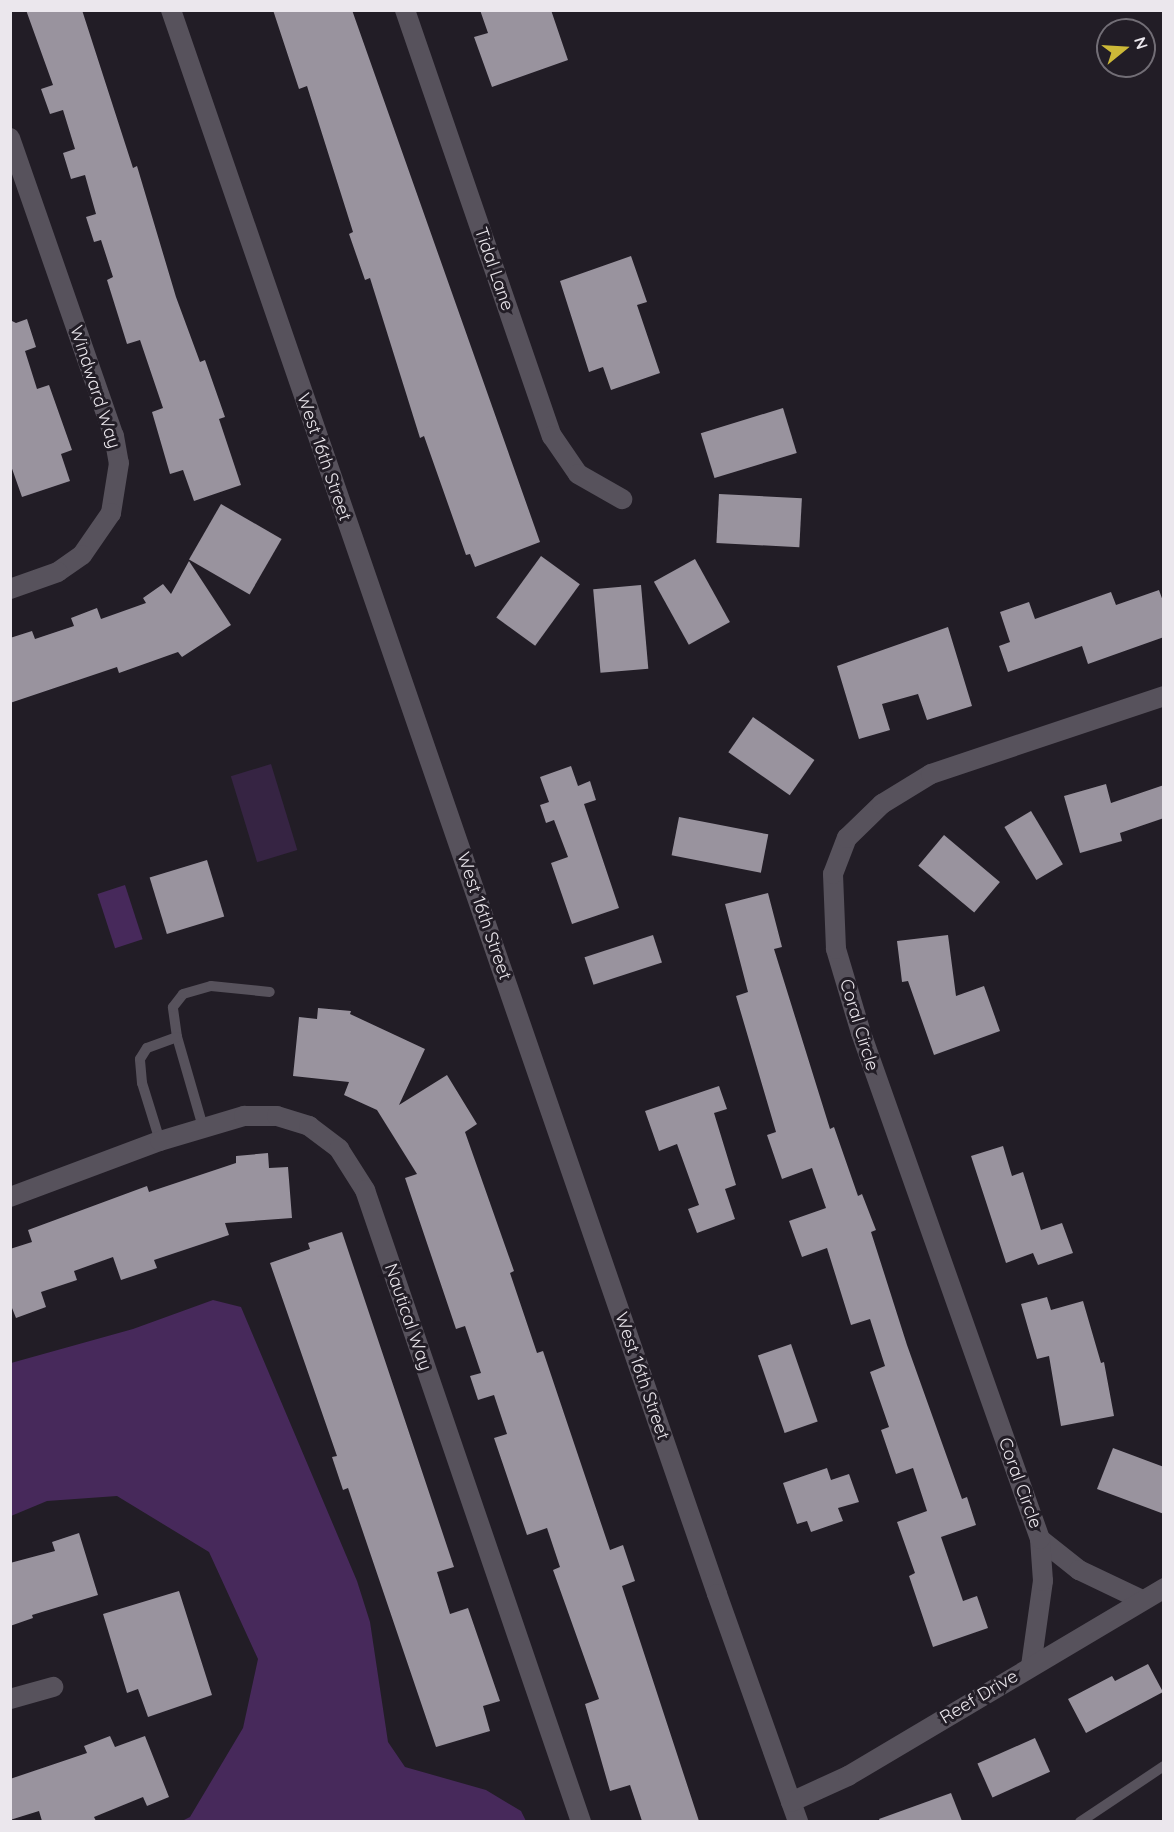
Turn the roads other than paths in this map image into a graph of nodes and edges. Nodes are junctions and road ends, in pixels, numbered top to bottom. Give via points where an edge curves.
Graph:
1 (171, 10) edge
2 (405, 10) edge
3 (12, 145) edge
4 (622, 499) dead end
5 (10, 589) edge
6 (1164, 696) edge
7 (270, 992) dead end
8 (177, 1037) junction
9 (203, 1127) junction
10 (160, 1142) junction
11 (10, 1197) edge
12 (1040, 1539) junction
13 (1164, 1588) edge
14 (1142, 1600) junction
15 (1031, 1666) junction
16 (53, 1687) dead end
17 (10, 1699) edge
18 (1164, 1766) edge
19 (792, 1802) junction
20 (581, 1821) edge
21 (798, 1821) edge
22 (1080, 1821) edge

1 - 19 street, West 16th Street
2 - 4 street, Tidal Lane via 552,436 579,474
3 - 5 street, Windward Way via 114,436 119,463 111,513 82,555 58,572
6 - 12 street, Coral Circle via 931,774 882,804 847,838 832,874 836,949 861,1033
7 - 8 lane via 211,986 183,993 174,1007
8 - 9 lane
8 - 10 lane via 147,1048 140,1059 142,1083
9 - 10 street, Nautical Way
9 - 20 street, Nautical Way via 244,1116 277,1116 309,1126 339,1149 365,1190
10 - 11 street, Nautical Way
12 - 14 street, Coral Circle via 1079,1570
12 - 15 street, Coral Circle via 1043,1581
13 - 14 street, Reef Drive
14 - 15 street, Reef Drive
15 - 19 street, Reef Drive via 848,1776
16 - 17 street
18 - 22 lane
19 - 21 street, West 16th Street

